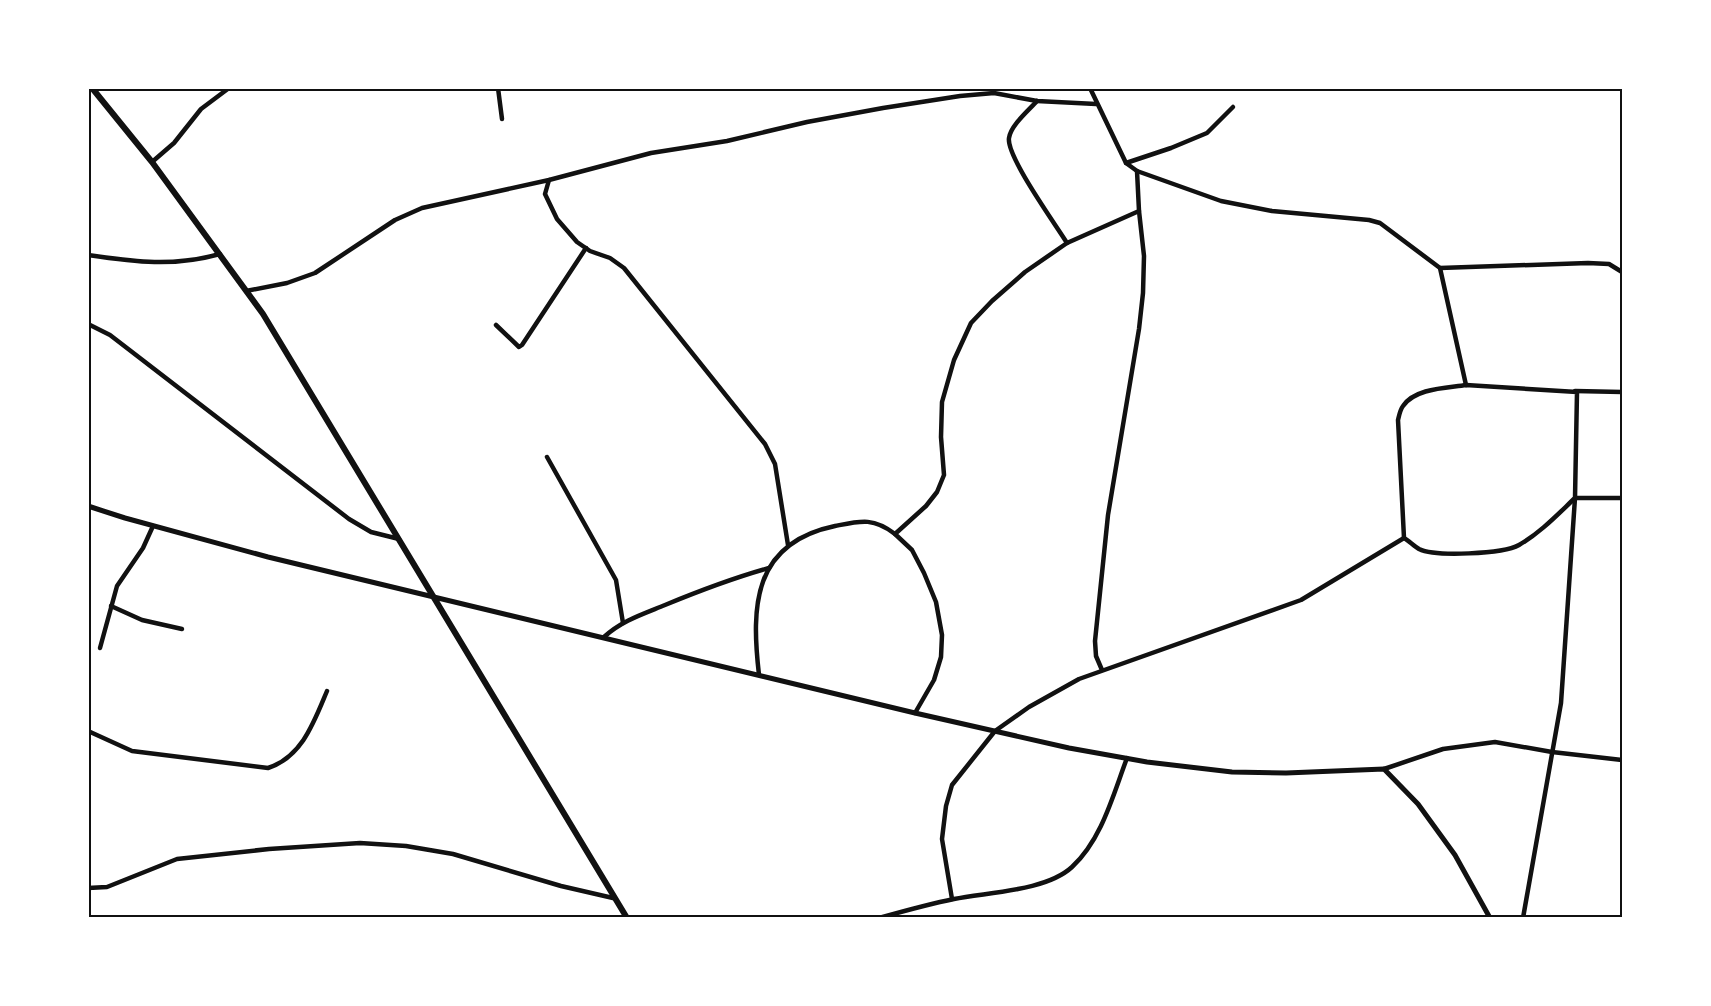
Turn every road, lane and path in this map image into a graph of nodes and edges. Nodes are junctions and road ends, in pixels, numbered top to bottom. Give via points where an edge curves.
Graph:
1 (92, 88) edge
2 (229, 88) edge
3 (498, 88) edge
4 (1090, 88) edge
5 (993, 91) edge
6 (1037, 101) junction
7 (1096, 104) junction
8 (1233, 107) dead end
9 (502, 119) dead end
10 (152, 162) junction
11 (1126, 163) junction
12 (1137, 171) junction
13 (549, 180) junction
14 (1138, 211) junction
15 (1067, 243) junction
16 (586, 248) junction
17 (220, 254) junction
18 (88, 255) edge
19 (1440, 268) junction
20 (1623, 272) edge
21 (246, 291) junction
22 (88, 324) edge
23 (496, 325) dead end
24 (1466, 385) junction
25 (1572, 392) junction
26 (1623, 392) edge
27 (547, 457) dead end
28 (1575, 498) junction
29 (1623, 498) edge
30 (88, 506) edge
31 (153, 526) junction
32 (895, 534) junction
33 (1404, 538) junction
34 (399, 539) junction
35 (789, 545) junction
36 (769, 568) junction
37 (433, 595) junction
38 (111, 606) junction
39 (623, 623) junction
40 (182, 629) dead end
41 (604, 637) junction
42 (100, 648) dead end
43 (1102, 670) junction
44 (759, 675) junction
45 (327, 691) dead end
46 (915, 713) junction
47 (88, 731) edge
48 (994, 731) junction
49 (1552, 752) junction
50 (1127, 758) junction
51 (1623, 760) edge
52 (1384, 769) junction
53 (88, 888) edge
54 (613, 898) junction
55 (952, 899) junction
56 (895, 916) edge
57 (627, 918) edge
58 (879, 918) edge
59 (1490, 918) edge
60 (1523, 918) edge

1 - 10 main road
2 - 10 street via 201,109 174,143
3 - 9 street
4 - 7 street
5 - 6 street
5 - 13 street via 651,153
6 - 7 street
6 - 15 street via 1009,138 1012,154
7 - 11 street
8 - 11 street via 1207,133
10 - 17 main road
11 - 12 street
12 - 14 street
12 - 19 street via 1221,201 1272,211 1370,219
13 - 16 street via 545,194 557,219
13 - 21 street via 422,208 395,220 315,273
14 - 15 street
14 - 43 street via 1144,256 1143,293 1108,515 1095,641
15 - 32 street via 1025,272 971,323 954,360 942,402 944,475 926,506
16 - 23 street via 522,345 519,347
16 - 35 street via 624,268 765,444 775,464
17 - 18 street via 176,263
17 - 21 main road
19 - 20 street via 1588,263 1610,264
19 - 24 street
21 - 34 main road
22 - 34 street via 110,335 348,519 371,532
24 - 25 street
24 - 33 street via 1430,390 1403,405 1398,420
25 - 26 street
25 - 28 street via 1577,392
27 - 39 street via 616,580
28 - 29 street
28 - 33 street via 1543,528 1504,552 1436,553 1420,549
28 - 49 street via 1561,703
30 - 31 street
31 - 37 street
31 - 38 street via 117,586
32 - 35 street via 882,524 862,520 823,529
32 - 46 street via 912,550 924,573 936,602 942,635 934,680
33 - 43 street via 1301,600
34 - 37 main road
35 - 36 street
36 - 39 street via 728,580
36 - 44 street via 756,608
37 - 41 street
37 - 54 main road
38 - 40 street via 142,620
38 - 42 street
39 - 41 street
41 - 44 street
43 - 48 street via 1029,707
44 - 46 street
45 - 47 street via 309,734 287,759 268,768 132,751
46 - 48 street
48 - 50 street
48 - 55 street via 952,785 946,806 942,839
49 - 51 street
49 - 52 street via 1495,742 1443,749
49 - 60 street
50 - 52 street via 1232,772
50 - 55 street via 1096,835 1072,867 1056,878 1029,886
52 - 59 street via 1455,855
53 - 54 street via 107,887 177,859 360,843 453,854
54 - 57 main road
55 - 56 street
56 - 58 street

